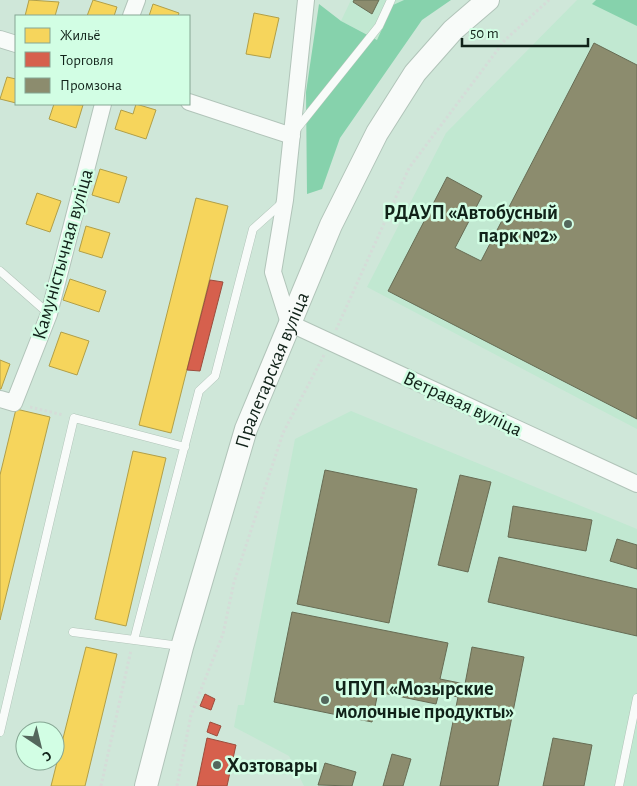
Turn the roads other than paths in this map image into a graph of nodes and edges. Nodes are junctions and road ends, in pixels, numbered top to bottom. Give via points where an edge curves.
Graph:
1 (137, 0) edge
2 (306, 0) edge
3 (391, 0) edge
4 (488, 0) edge
5 (131, 15) edge
6 (0, 39) edge
7 (15, 44) edge
8 (190, 102) edge
9 (103, 105) edge
10 (292, 136) junction
11 (285, 200) junction
12 (0, 271) edge
13 (49, 314) junction
14 (289, 323) junction
15 (7, 401) edge
16 (185, 447) junction
17 (637, 484) edge
18 (73, 632) dead end
19 (134, 640) junction
20 (182, 647) junction
21 (637, 698) edge
22 (0, 732) edge
23 (146, 786) edge
24 (619, 786) edge

1 - 5 street
2 - 10 street
3 - 10 lane via 379,26
4 - 14 main road, Пралетарская вуліца via 453,30 415,73 378,133 331,225
6 - 7 street
8 - 10 street
9 - 13 street, Камуністычная вуліца
10 - 11 street
11 - 14 street via 273,272
11 - 16 lane via 253,229 215,376 199,391
12 - 13 lane
13 - 15 street, Камуністычная вуліца
14 - 17 street, Ветравая вуліца
14 - 20 main road, Пралетарская вуліца via 246,428
16 - 19 lane
16 - 22 lane via 74,418
18 - 19 lane
19 - 20 lane
20 - 23 main road, Пралетарская вуліца
21 - 24 lane

